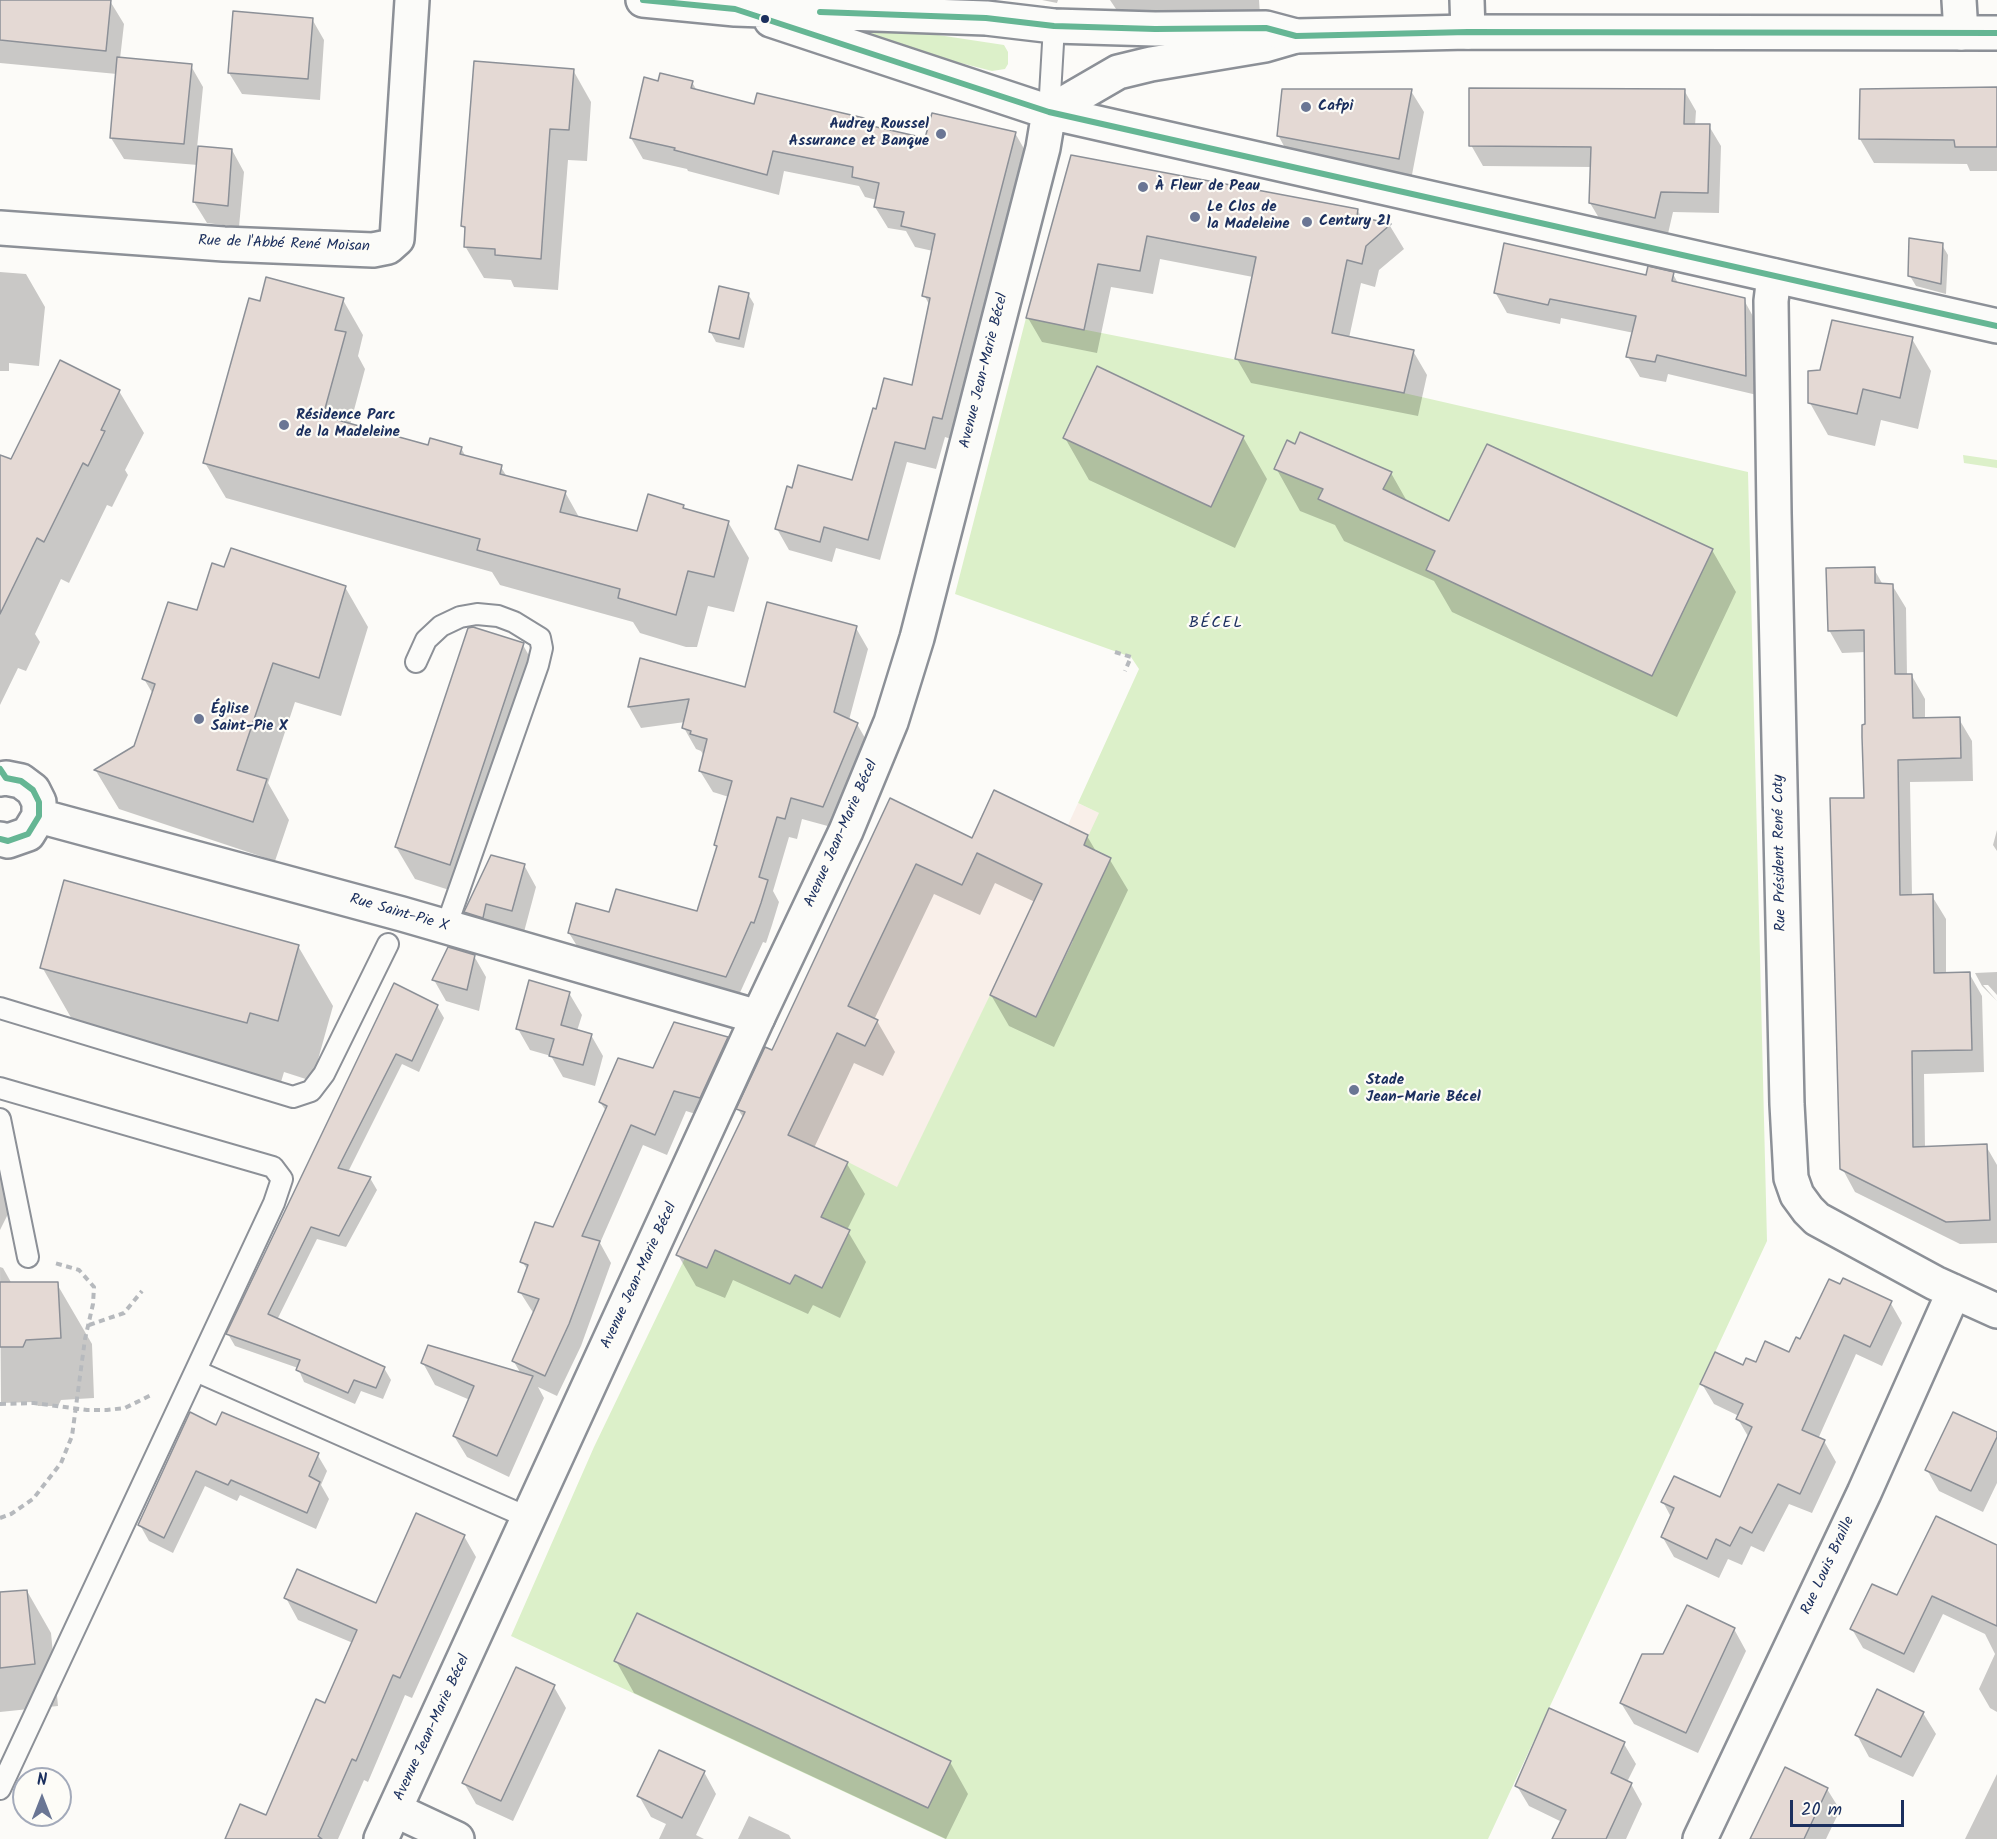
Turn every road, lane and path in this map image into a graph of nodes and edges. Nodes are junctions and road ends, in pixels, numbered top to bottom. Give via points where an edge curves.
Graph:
1 (412, 0) edge
2 (643, 0) edge
3 (937, 0) edge
4 (1467, 0) edge
5 (1959, 0) edge
6 (734, 4) edge
7 (986, 18) junction
8 (1054, 26) junction
9 (1467, 32) junction
10 (1961, 33) junction
11 (1997, 33) edge
12 (1296, 36) junction
13 (1048, 112) junction
14 (0, 228) edge
15 (1774, 276) junction
16 (1997, 326) edge
17 (1115, 651) dead end
18 (416, 662) dead end
19 (1125, 671) dead end
20 (2, 775) edge
21 (39, 816) junction
22 (0, 839) edge
23 (446, 927) junction
24 (388, 944) dead end
25 (0, 1008) edge
26 (758, 1017) junction
27 (0, 1088) edge
28 (0, 1119) edge
29 (28, 1257) joint
30 (142, 1291) dead end
31 (1953, 1291) junction
32 (1997, 1311) edge
33 (89, 1325) junction
34 (196, 1371) junction
35 (159, 1390) dead end
36 (0, 1404) edge
37 (75, 1408) junction
38 (0, 1518) edge
39 (529, 1518) junction
40 (0, 1789) edge
41 (388, 1825) edge
42 (457, 1839) edge
43 (1700, 1839) edge

1 - 14 street, Rue de l'Abbé René Moisan via 396,239 388,247 373,250 224,244
2 - 6 street
3 - 7 street
4 - 9 street
5 - 10 street
6 - 7 street
6 - 13 street
7 - 8 street
8 - 12 street via 1266,28
8 - 13 lane
9 - 10 street
9 - 12 street
10 - 11 street
12 - 13 street via 1118,72
13 - 15 street
13 - 26 street, Avenue Jean-Marie Bécel via 1043,147 925,608 891,722 846,831
15 - 16 street
15 - 31 street, Rue Président René Coty via 1771,301 1775,560 1791,1178 1797,1195 1817,1219
17 - 19 path via 1131,657
18 - 23 lane via 426,640 441,626 477,614 514,622 540,638 542,648
20 - 21 street via 33,790 39,802
21 - 22 street via 28,834 8,841
21 - 23 street, Rue Saint-Pie X
23 - 26 street, Rue Saint-Pie X
24 - 25 lane via 324,1074 311,1090 293,1097
26 - 39 street, Avenue Jean-Marie Bécel
27 - 34 lane via 273,1167 282,1179
28 - 29 lane
29 - 33 path via 79,1270 94,1287
30 - 33 path via 124,1313
31 - 32 street, Rue Président René Coty
31 - 43 street, Rue Louis Braille via 1864,1493
33 - 37 path
34 - 39 lane
34 - 40 lane
35 - 37 path via 125,1408
36 - 37 path
37 - 38 path via 72,1436 61,1463 33,1499
39 - 41 street, Avenue Jean-Marie Bécel
41 - 42 street

